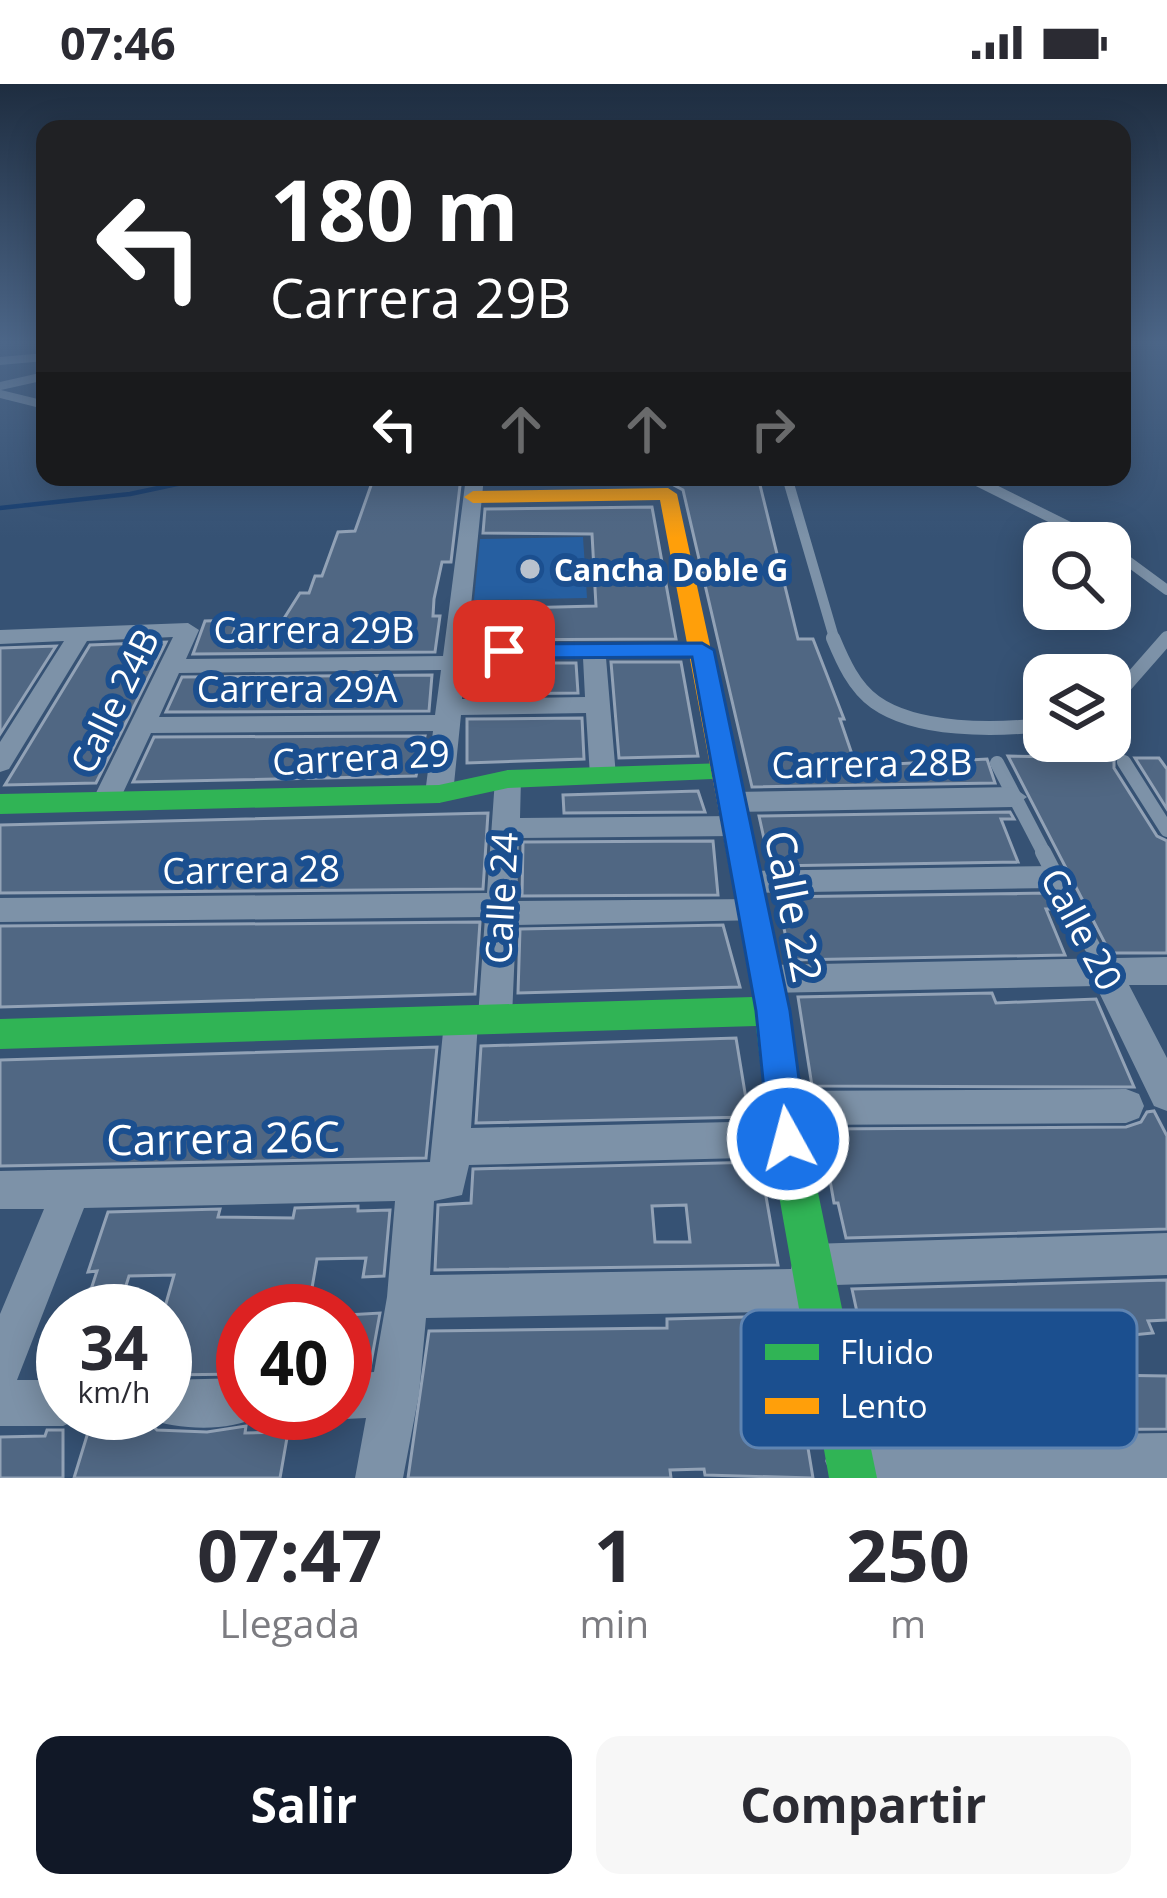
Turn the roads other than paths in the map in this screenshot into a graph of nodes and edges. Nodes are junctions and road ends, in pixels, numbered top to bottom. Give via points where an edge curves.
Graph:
1 (790, 486) edge
2 (987, 486) edge
3 (474, 487) edge
4 (1060, 522) edge
5 (1131, 563) edge
6 (1167, 590) edge
7 (188, 630) joint
8 (80, 634) junction
9 (0, 637) edge
10 (1167, 638) edge
11 (702, 650) junction
12 (594, 651) junction
13 (458, 658) junction
14 (172, 666) junction
15 (1131, 679) edge
16 (597, 705) junction
17 (450, 715) junction
18 (146, 724) junction
19 (1023, 725) edge
20 (1124, 762) dead end
21 (0, 763) edge
22 (998, 763) dead end
23 (726, 772) junction
24 (603, 776) junction
25 (508, 779) junction
26 (439, 794) junction
27 (1013, 797) junction
28 (105, 803) junction
29 (0, 804) edge
30 (734, 814) junction
31 (505, 828) junction
32 (1167, 830) edge
33 (1054, 877) junction
34 (750, 896) junction
35 (502, 909) junction
36 (0, 910) edge
37 (1167, 970) edge
38 (1105, 971) junction
39 (770, 995) junction
40 (478, 1019) junction
41 (0, 1034) edge
42 (1167, 1094) edge
43 (1126, 1106) dead end
44 (786, 1123) junction
45 (438, 1170) junction
46 (72, 1189) junction
47 (0, 1190) edge
48 (1167, 1254) edge
49 (813, 1277) junction
50 (408, 1298) junction
51 (820, 1310) edge
52 (0, 1367) edge
53 (396, 1394) junction
54 (372, 1395) edge
55 (0, 1403) edge
56 (36, 1403) edge
57 (1167, 1457) edge
58 (851, 1469) edge
59 (380, 1478) edge

1 - 19 lane via 842,663 861,691 911,718
2 - 4 lane
3 - 11 street, Calle 22 via 668,494
3 - 13 street
5 - 6 lane
7 - 8 street, Carrera 29B
7 - 14 street, Calle 24B
8 - 9 street, Carrera 29B
8 - 21 street
10 - 15 lane
11 - 12 street, Carrera 29B
11 - 23 street, Calle 22
12 - 13 street, Carrera 29B
12 - 16 street
13 - 14 street, Carrera 29B
13 - 17 street
14 - 18 street, Calle 24B
16 - 17 street, Carrera 29A
16 - 24 street
17 - 18 street, Carrera 29A
17 - 26 street
18 - 28 street, Calle 24B
20 - 32 lane
22 - 27 lane, Calle 20
23 - 24 street, Carrera 29
23 - 30 street, Calle 22
24 - 25 street, Carrera 29
25 - 26 street, Carrera 29
25 - 31 street, Calle 24
26 - 28 street, Carrera 29
27 - 30 street, Carrera 28B
27 - 33 lane, Calle 20
28 - 29 street, Carrera 29
30 - 31 street, Carrera 28B
30 - 34 street, Calle 22
31 - 35 street, Calle 24
33 - 34 street, Carrera 28
33 - 38 lane, Calle 20
34 - 35 street, Carrera 28
34 - 39 street, Calle 22
35 - 36 street, Carrera 28
35 - 40 street, Calle 24
37 - 38 street
38 - 39 street
38 - 42 street, Calle 20
39 - 40 street
39 - 44 street, Calle 22
40 - 41 street
40 - 45 street, Calle 24
43 - 44 street, Carrera 26C
44 - 45 street, Carrera 26C
44 - 49 street, Calle 22
45 - 46 street, Carrera 26C
45 - 50 street, Calle 24
46 - 47 street, Carrera 26C
46 - 52 street
48 - 49 street
49 - 50 street
49 - 51 street, Calle 22
50 - 53 street, Calle 24
53 - 54 street
53 - 59 street, Calle 24
55 - 56 street
57 - 58 street

